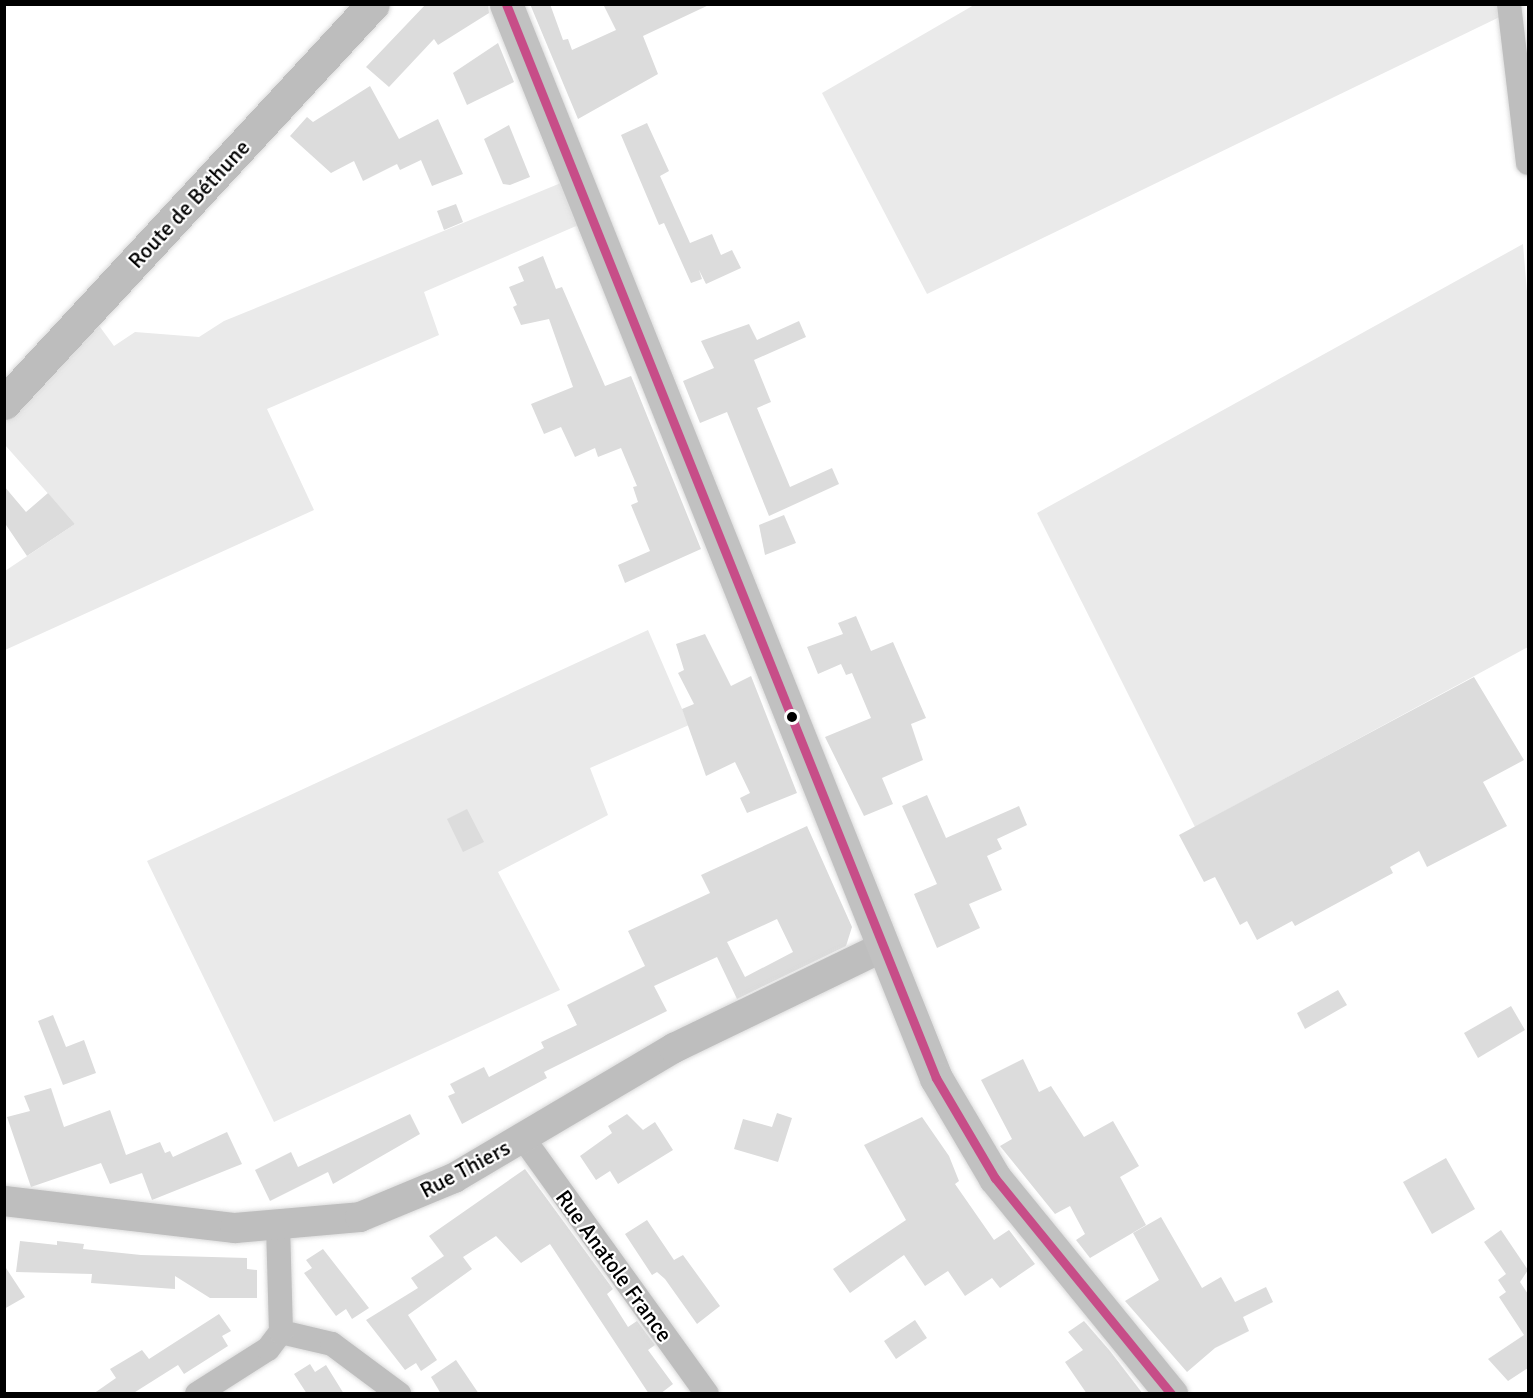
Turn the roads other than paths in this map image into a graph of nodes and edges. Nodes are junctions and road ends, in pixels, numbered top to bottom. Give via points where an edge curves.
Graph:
1 (373, 4) edge
2 (506, 4) edge
3 (1509, 4) edge
4 (1528, 163) edge
5 (4, 404) edge
6 (883, 947) junction
7 (523, 1138) junction
8 (4, 1201) edge
9 (278, 1226) junction
10 (281, 1332) junction
11 (197, 1394) edge
12 (399, 1394) edge
13 (707, 1394) edge
14 (1171, 1394) edge

1 - 5 main road, Route de Béthune
2 - 6 main road
3 - 4 street
6 - 7 street, Rue Thiers via 674,1048
6 - 14 main road via 936,1078 990,1170
7 - 9 street, Rue Thiers via 454,1178 360,1217
7 - 13 street, Rue Anatole France
8 - 9 street, Rue Thiers via 235,1228
9 - 10 street
10 - 11 street via 268,1349
10 - 12 street via 332,1344

